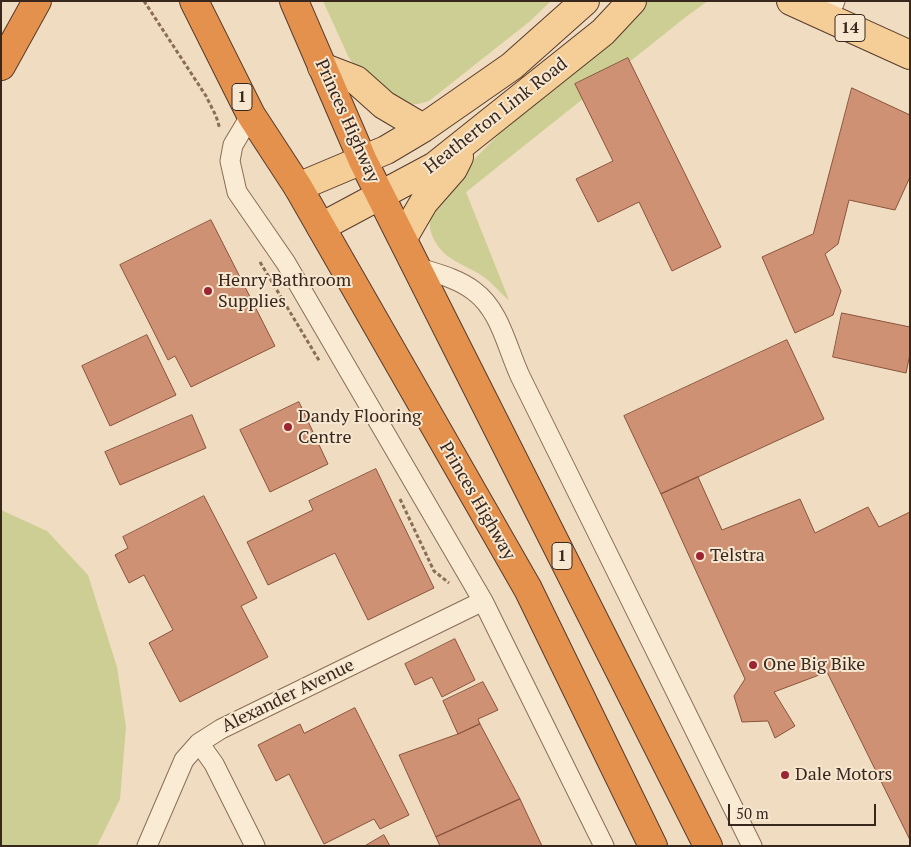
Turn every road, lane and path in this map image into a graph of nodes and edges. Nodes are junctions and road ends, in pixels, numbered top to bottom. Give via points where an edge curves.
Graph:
1 (37, 1) edge
2 (194, 1) edge
3 (294, 1) edge
4 (632, 1) edge
5 (792, 1) edge
6 (580, 3) edge
7 (832, 10) edge
8 (910, 55) edge
9 (1, 66) edge
10 (322, 67) junction
11 (251, 116) junction
12 (423, 128) junction
13 (464, 144) junction
14 (363, 161) junction
15 (298, 188) junction
16 (380, 195) junction
17 (321, 227) junction
18 (403, 238) junction
19 (416, 267) junction
20 (483, 601) junction
21 (199, 743) junction
22 (147, 846) edge
23 (255, 846) edge
24 (604, 846) edge
25 (654, 846) edge
26 (708, 846) edge
27 (752, 846) edge

1 - 9 highway
2 - 11 highway, Princes Highway / 1
3 - 10 highway, Princes Highway / 1
4 - 13 main road, Heatherton Link Road via 603,32
5 - 7 main road, 14
6 - 12 main road, Heatherton Link Road via 512,66
7 - 8 main road, 14
10 - 12 main road via 356,80 384,105
10 - 14 highway, Princes Highway / 1
11 - 15 highway, Princes Highway / 1
11 - 20 street via 233,146 230,161 237,192 286,264
12 - 14 main road, Heatherton Link Road
13 - 16 main road, Heatherton Link Road via 435,166
13 - 18 main road via 453,169 424,202
14 - 15 main road, Heatherton Link Road
14 - 16 highway, Princes Highway / 1
15 - 17 highway, Princes Highway / 1
16 - 17 main road, Heatherton Link Road
16 - 18 highway, Princes Highway / 1
17 - 25 highway, Princes Highway / 1 via 528,589
18 - 19 highway, Princes Highway / 1
19 - 26 highway, Princes Highway / 1
19 - 27 street via 455,280 473,290 497,320 521,378
20 - 21 street, Alexander Avenue via 221,729
20 - 24 street
21 - 22 street, Alexander Avenue via 184,760
21 - 23 street via 214,764

